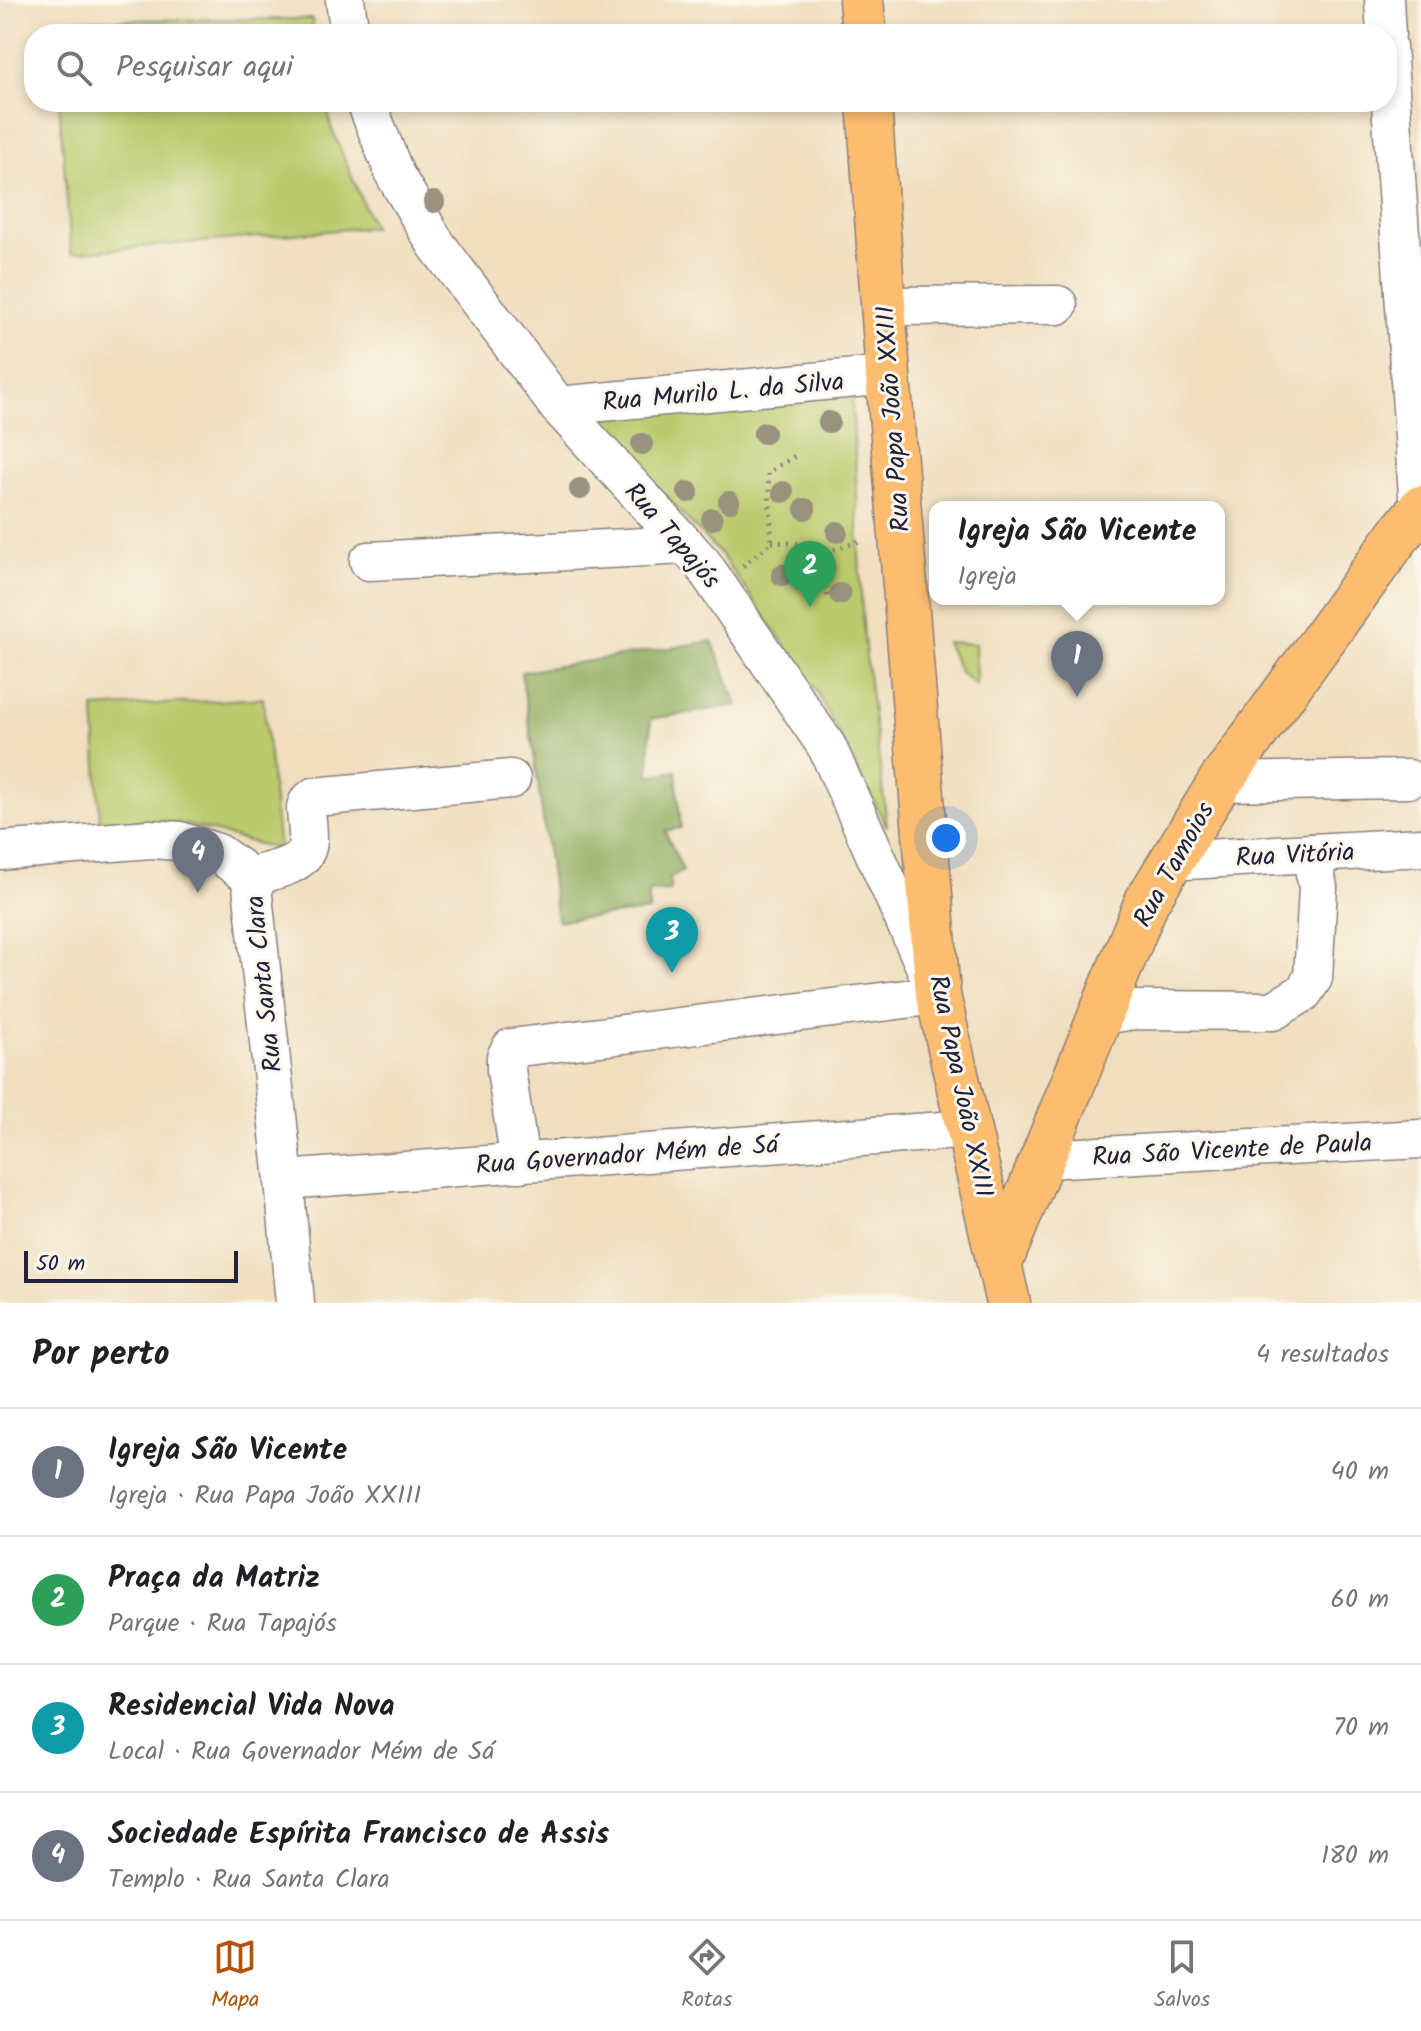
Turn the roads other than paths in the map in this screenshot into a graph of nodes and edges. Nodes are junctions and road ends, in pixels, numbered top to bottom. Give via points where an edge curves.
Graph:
1 (345, 0) edge
2 (861, 0) edge
3 (1384, 0) edge
4 (349, 24) edge
5 (863, 24) edge
6 (1385, 24) edge
7 (370, 112) edge
8 (870, 112) edge
9 (1391, 112) edge
10 (1058, 305) dead end
11 (883, 306) junction
12 (888, 375) junction
13 (558, 406) junction
14 (1415, 522) edge
15 (686, 545) junction
16 (369, 561) dead end
17 (511, 779) dead end
18 (1408, 779) dead end
19 (1220, 782) junction
20 (1421, 847) edge
21 (0, 851) edge
22 (1311, 853) junction
23 (1169, 861) junction
24 (251, 877) junction
25 (938, 995) junction
26 (1101, 1015) junction
27 (970, 1129) junction
28 (1421, 1139) edge
29 (1043, 1159) junction
30 (520, 1163) junction
31 (284, 1180) junction
32 (1004, 1283) edge
33 (295, 1303) edge

1 - 4 street
2 - 5 main road
3 - 6 street
7 - 13 street, Rua Tapajós via 395,175 436,244
8 - 11 main road, Rua Papa João XXIII
9 - 14 street
10 - 11 street
11 - 12 main road, Rua Papa João XXIII
12 - 13 street, Rua Murilo L. da Silva
12 - 25 main road, Rua Papa João XXIII
13 - 15 street, Rua Tapajós
14 - 19 main road, Rua Tamoios
15 - 16 street
15 - 25 street, Rua Tapajós via 827,747
17 - 24 street via 314,797 306,807 307,847 300,859
18 - 19 street
19 - 23 main road, Rua Tamoios
20 - 22 street, Rua Vitória
21 - 24 street, Rua Santa Clara via 180,841 218,853
22 - 23 street, Rua Vitória
22 - 26 street via 1317,917 1313,978 1303,993 1273,1011 1136,1010
23 - 26 main road, Rua Tamoios
24 - 31 street, Rua Santa Clara
25 - 27 main road, Rua Papa João XXIII
25 - 30 street via 511,1048 506,1070
26 - 29 main road, Rua Tamoios
27 - 30 street, Rua Governador Mém de Sá
27 - 32 main road, Rua Papa João XXIII
28 - 29 street, Rua São Vicente de Paula
29 - 32 main road, Rua Tamoios
30 - 31 street, Rua Governador Mém de Sá
31 - 33 street, Rua Santa Clara

